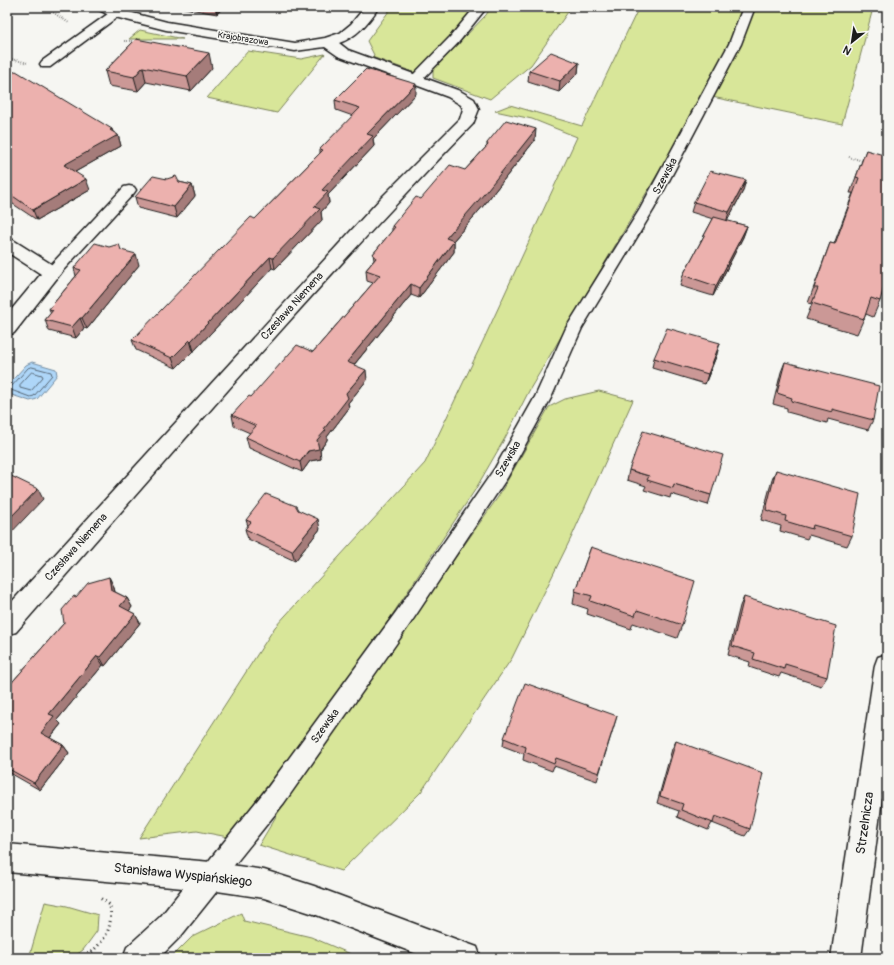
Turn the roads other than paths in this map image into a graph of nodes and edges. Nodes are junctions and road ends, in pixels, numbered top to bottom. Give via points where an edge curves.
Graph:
1 (372, 7) edge
2 (481, 7) edge
3 (750, 7) edge
4 (110, 10) edge
5 (328, 42) junction
6 (46, 64) dead end
7 (415, 80) junction
8 (129, 190) dead end
9 (7, 244) edge
10 (52, 273) junction
11 (7, 328) edge
12 (7, 624) edge
13 (887, 665) edge
14 (7, 858) edge
15 (211, 876) junction
16 (138, 958) edge
17 (466, 958) edge
18 (846, 958) edge

1 - 5 street, Krajobrazowa via 356,28 345,36
2 - 7 lane via 454,40
3 - 15 lane, Szewska via 735,44 704,103 647,209 574,328 543,398 501,473 403,618 276,795
4 - 5 street, Krajobrazowa via 166,26 289,46 309,46
4 - 6 lane
5 - 7 street, Czesława Niemena via 343,53
7 - 12 street, Czesława Niemena via 454,94 468,102 471,109 467,121 387,202
8 - 10 lane
9 - 10 street
10 - 11 street
13 - 18 street, Strzelnicza
14 - 15 street, Stanisława Wyspiańskiego
15 - 16 street via 171,926
15 - 17 street, Stanisława Wyspiańskiego via 264,884 314,900

